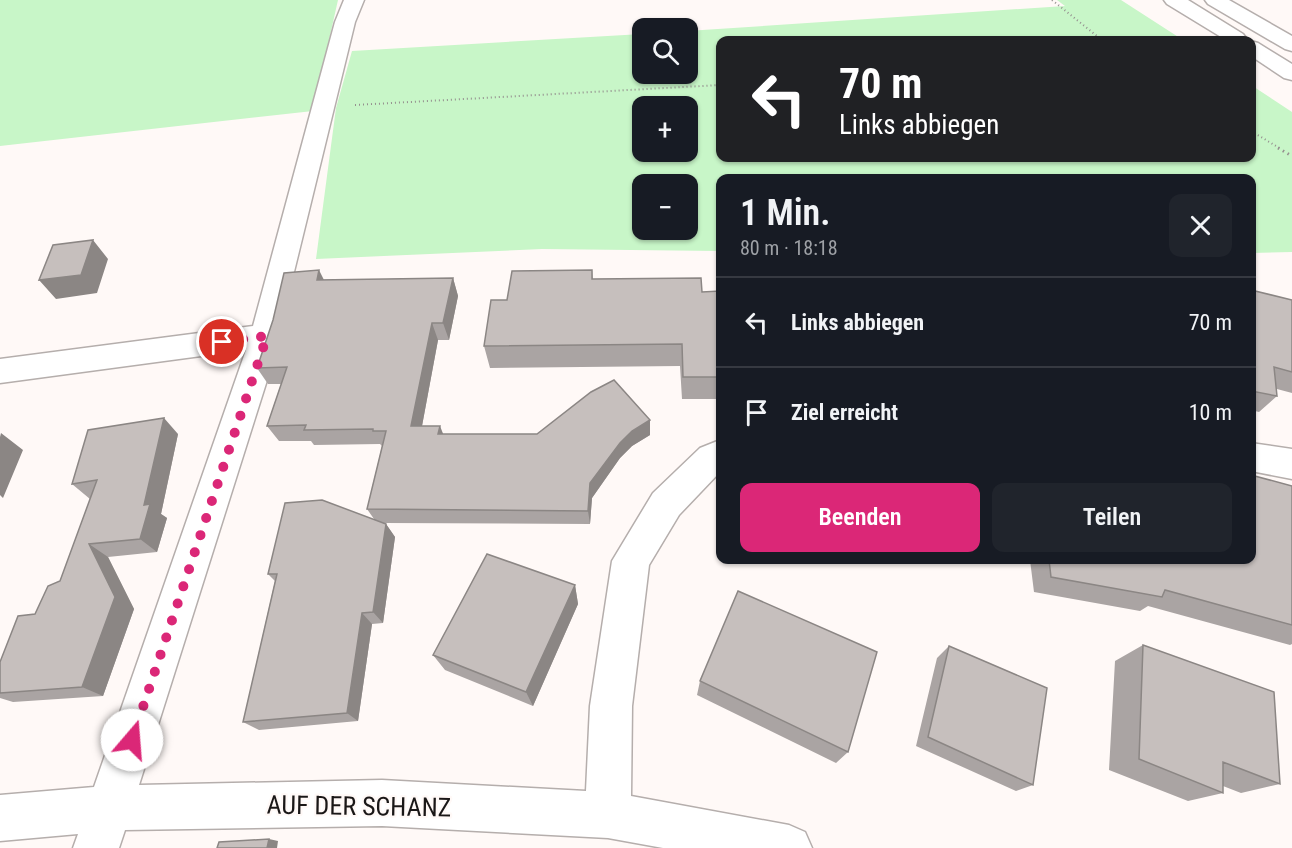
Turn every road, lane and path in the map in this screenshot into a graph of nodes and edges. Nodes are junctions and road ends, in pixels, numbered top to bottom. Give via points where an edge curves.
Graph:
1 (354, 0) edge
2 (1052, 0) edge
3 (1174, 0) edge
4 (1215, 0) edge
5 (1097, 36) edge
6 (1233, 36) edge
7 (1292, 45) edge
8 (1256, 51) edge
9 (1292, 73) edge
10 (716, 85) edge
11 (324, 107) junction
12 (1256, 134) edge
13 (1292, 156) edge
14 (267, 336) junction
15 (0, 371) edge
16 (716, 456) edge
17 (1256, 458) edge
18 (1292, 464) edge
19 (608, 815) junction
20 (0, 818) edge
21 (103, 828) edge
22 (789, 848) edge

1 - 11 main road
2 - 5 path
3 - 6 main road
4 - 7 main road
8 - 9 main road
10 - 11 path
11 - 14 main road
12 - 13 path
14 - 15 main road
14 - 21 main road
16 - 19 main road via 666,504 631,561 611,706
17 - 18 main road
19 - 21 main road, AUF DER SCHANZ via 382,803
19 - 22 main road, AUF DER SCHANZ
20 - 21 main road, AUF DER SCHANZ

